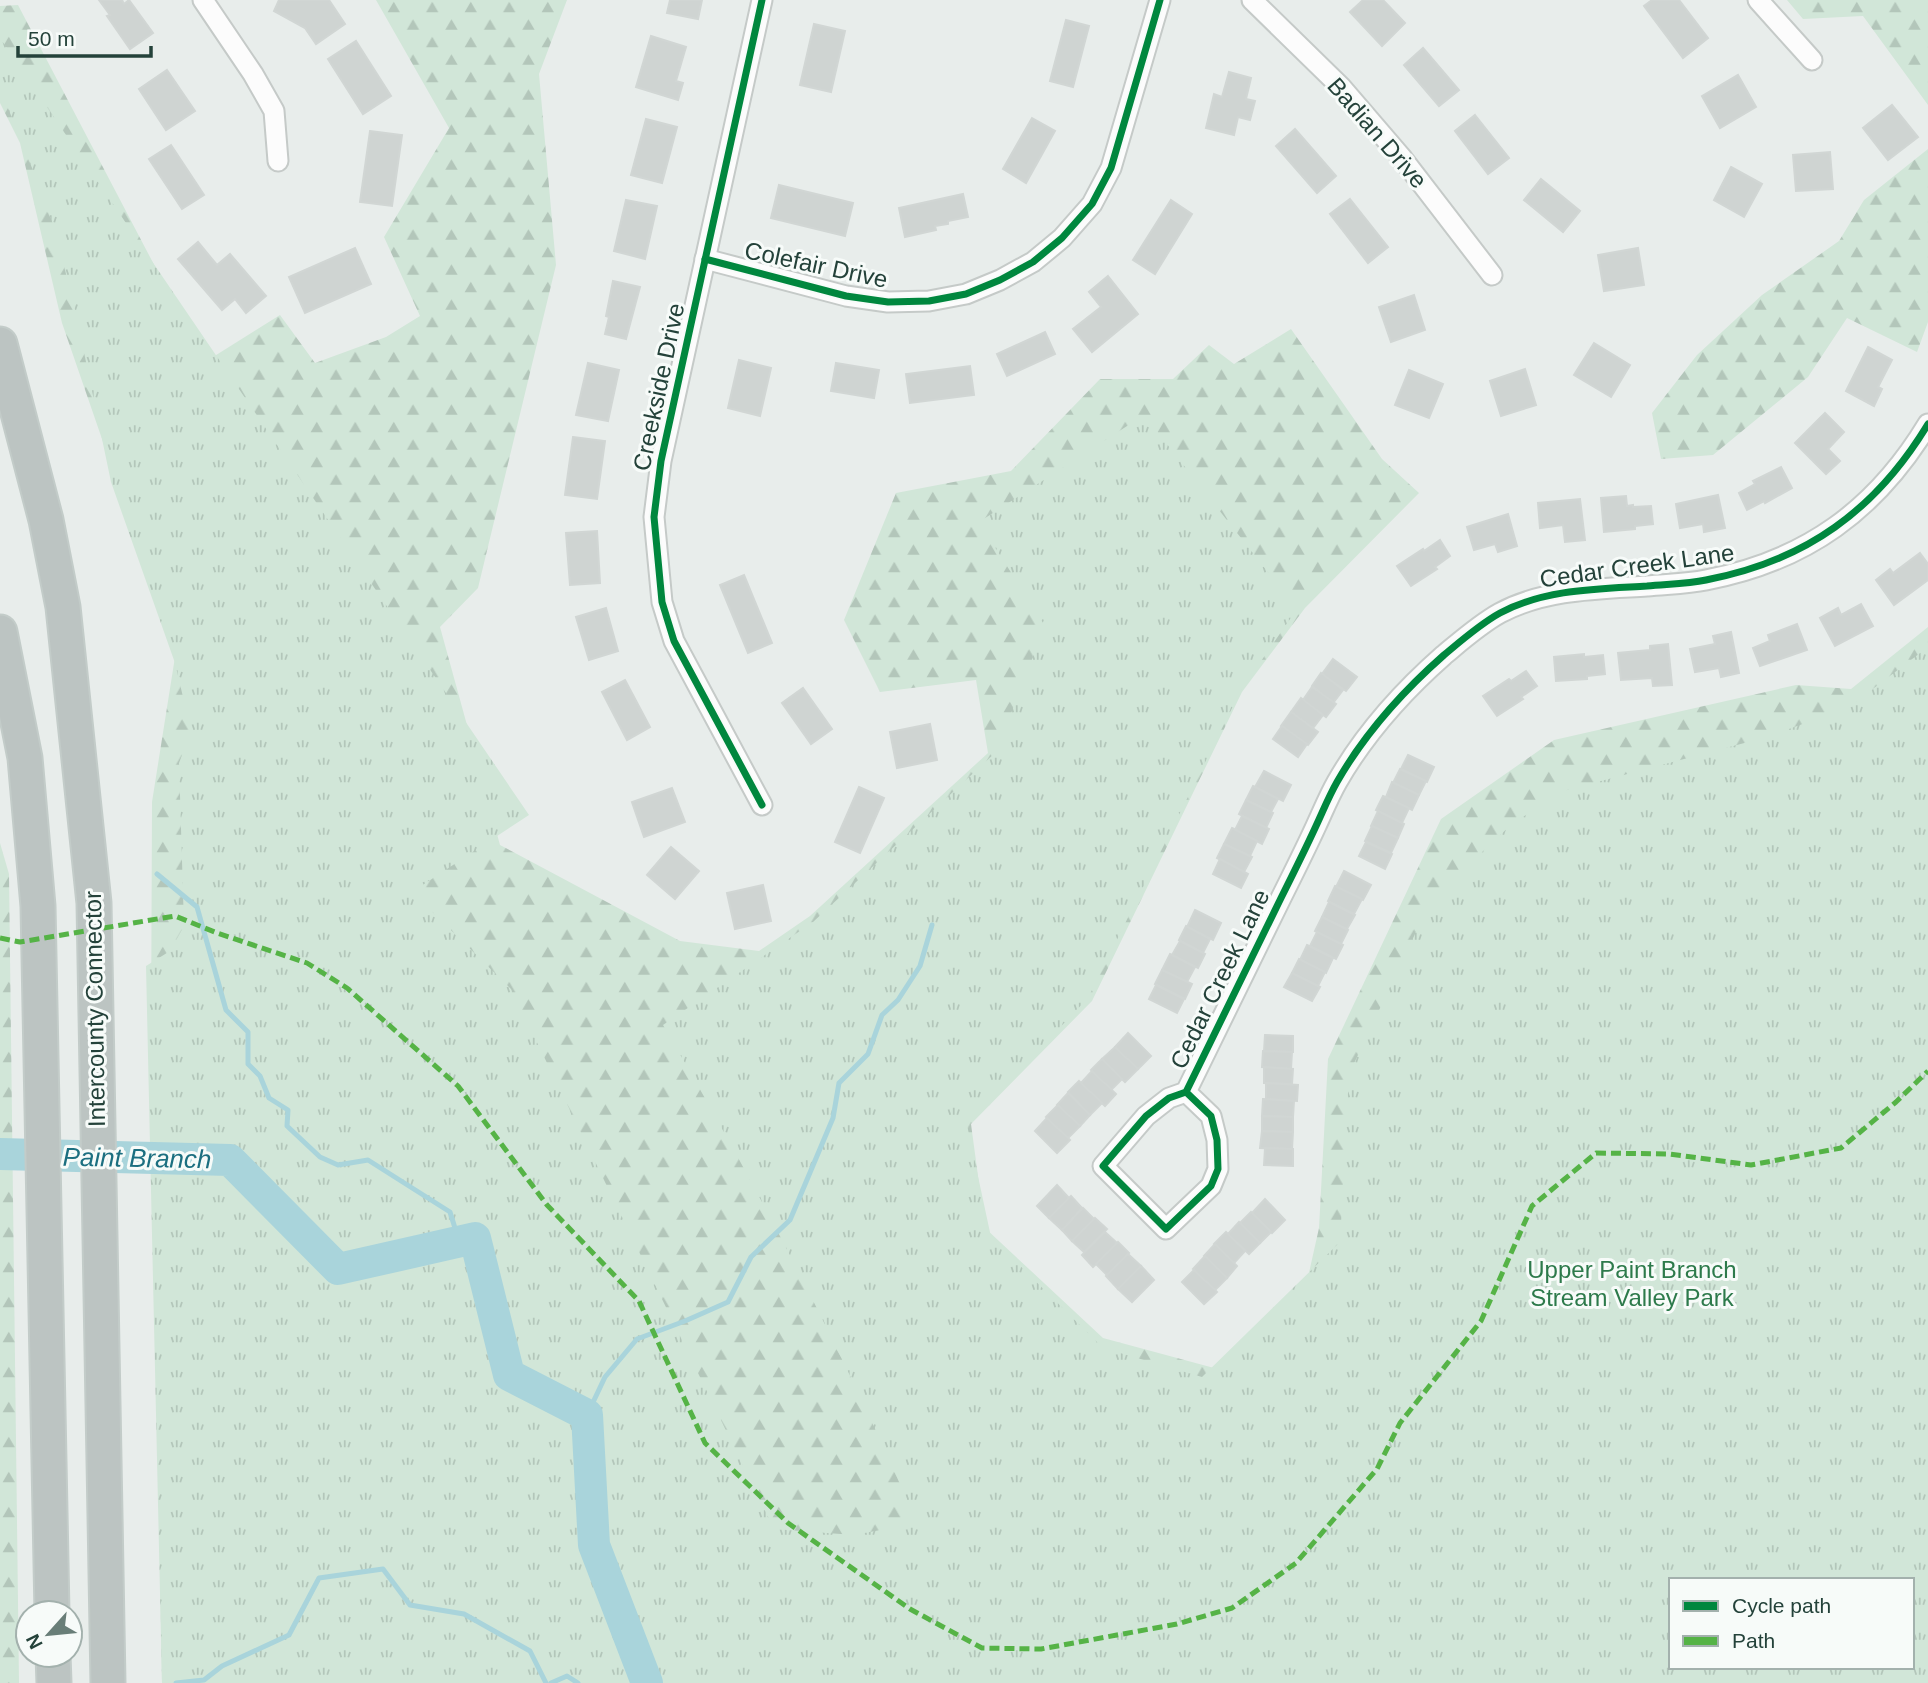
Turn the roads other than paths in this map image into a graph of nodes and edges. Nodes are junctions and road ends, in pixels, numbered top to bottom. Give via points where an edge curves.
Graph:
1 (203, 0) edge
2 (762, 0) edge
3 (1160, 0) edge
4 (1252, 0) edge
5 (1759, 0) edge
6 (1812, 60) dead end
7 (278, 160) dead end
8 (705, 260) junction
9 (1492, 275) dead end
10 (0, 344) edge
11 (1928, 424) edge
12 (0, 632) edge
13 (762, 805) dead end
14 (1186, 1092) junction
15 (52, 1599) edge
16 (108, 1683) edge

1 - 7 street via 274,111
2 - 8 street, Creekside Drive
3 - 8 street, Colefair Drive via 1111,168 1091,204 1062,238 1011,274 966,294 888,302 846,296
4 - 9 street, Badian Drive via 1350,97
5 - 6 street
8 - 13 street, Creekside Drive via 661,461 654,517 662,602 674,641
10 - 16 highway, Intercounty Connector via 46,520 63,607 94,903
11 - 14 street, Cedar Creek Lane via 1866,503 1836,528 1786,555 1703,581 1560,593 1528,600 1499,613 1431,666 1369,733 1336,783
12 - 15 highway via 25,758 38,906
14 - 14 street, Cedar Creek Lane via 1211,1116 1218,1169 1211,1186 1166,1229 1103,1166 1146,1116 1169,1098

